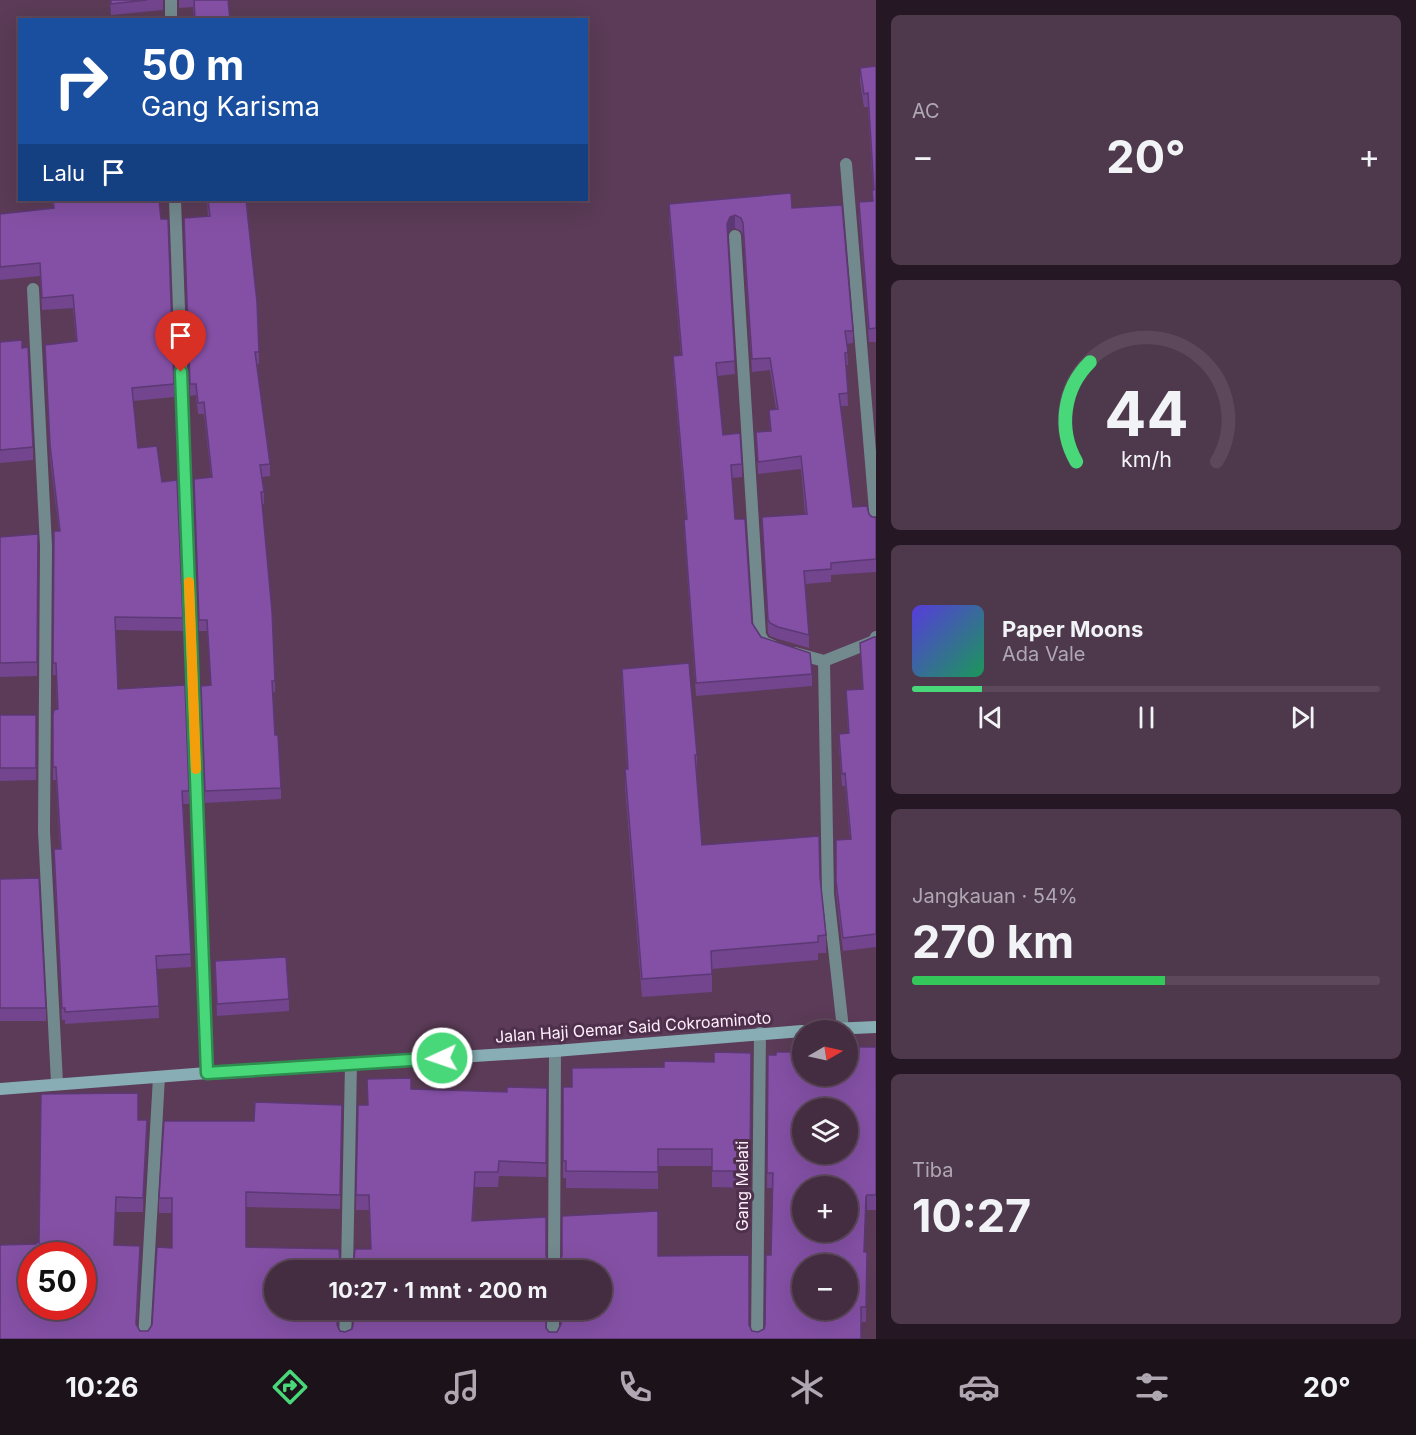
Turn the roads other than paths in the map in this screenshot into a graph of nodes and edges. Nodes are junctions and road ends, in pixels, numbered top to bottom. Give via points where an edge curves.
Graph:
1 (171, 0) edge
2 (171, 18) edge
3 (846, 164) dead end
4 (175, 201) edge
5 (735, 236) dead end
6 (33, 289) dead end
7 (876, 523) edge
8 (876, 637) edge
9 (824, 661) junction
10 (842, 1020) edge
11 (876, 1027) edge
12 (858, 1028) edge
13 (792, 1032) edge
14 (760, 1034) junction
15 (555, 1051) junction
16 (351, 1063) junction
17 (207, 1073) junction
18 (159, 1077) junction
19 (57, 1083) junction
20 (0, 1089) edge
21 (347, 1260) edge
22 (554, 1260) edge
23 (346, 1320) edge
24 (553, 1320) edge
25 (144, 1339) edge
26 (345, 1339) edge
27 (553, 1339) edge
28 (758, 1339) edge

1 - 2 street
3 - 7 street
4 - 17 street
5 - 9 street via 760,635 775,647
6 - 19 street via 46,546 44,831
8 - 9 street
9 - 10 street via 828,894
11 - 12 main road
13 - 14 main road, Jalan Haji Oemar Said Cokroaminoto
14 - 15 main road, Jalan Haji Oemar Said Cokroaminoto
14 - 28 street, Gang Melati
15 - 16 main road, Jalan Haji Oemar Said Cokroaminoto
15 - 22 street
16 - 17 main road, Jalan Haji Oemar Said Cokroaminoto
16 - 21 street
17 - 18 main road, Jalan Haji Oemar Said Cokroaminoto
18 - 19 main road, Jalan Haji Oemar Said Cokroaminoto
18 - 25 street
19 - 20 main road, Jalan Haji Oemar Said Cokroaminoto
23 - 26 street
24 - 27 street

